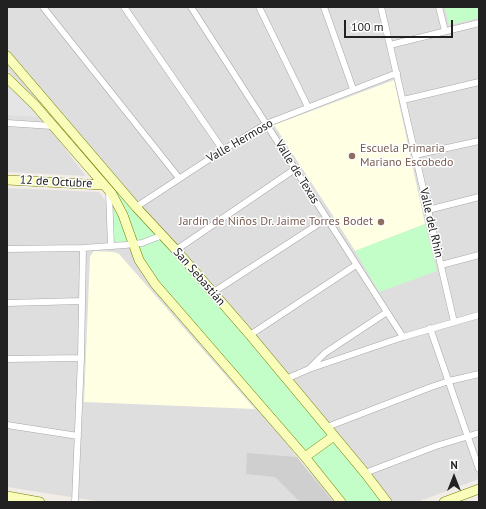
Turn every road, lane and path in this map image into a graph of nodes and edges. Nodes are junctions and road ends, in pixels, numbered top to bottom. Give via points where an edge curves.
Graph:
1 (43, 7) edge
2 (124, 7) edge
3 (191, 7) edge
4 (259, 7) edge
5 (324, 7) edge
6 (381, 7) edge
7 (439, 7) edge
8 (479, 23) edge
9 (445, 31) junction
10 (390, 45) junction
11 (7, 56) edge
12 (397, 73) junction
13 (7, 78) edge
14 (479, 82) edge
15 (353, 89) junction
16 (403, 100) junction
17 (308, 107) junction
18 (7, 123) edge
19 (266, 124) junction
20 (52, 126) junction
21 (479, 141) edge
22 (223, 150) junction
23 (415, 155) junction
24 (296, 169) junction
25 (179, 178) junction
26 (7, 180) edge
27 (107, 188) junction
28 (479, 197) edge
29 (136, 207) junction
30 (428, 210) junction
31 (326, 219) junction
32 (163, 236) junction
33 (133, 244) junction
34 (111, 246) junction
35 (84, 248) junction
36 (7, 249) edge
37 (176, 250) junction
38 (479, 255) edge
39 (356, 265) junction
40 (441, 265) junction
41 (212, 293) junction
42 (82, 301) junction
43 (7, 303) edge
44 (387, 312) junction
45 (479, 315) edge
46 (454, 322) junction
47 (430, 328) junction
48 (250, 335) junction
49 (403, 337) junction
50 (7, 358) edge
51 (81, 358) junction
52 (309, 369) junction
53 (479, 374) edge
54 (286, 379) junction
55 (449, 381) junction
56 (7, 425) edge
57 (327, 427) junction
58 (479, 433) edge
59 (78, 436) junction
60 (334, 436) junction
61 (467, 436) junction
62 (305, 456) junction
63 (479, 469) edge
64 (365, 473) junction
65 (479, 489) edge
66 (7, 496) edge
67 (23, 500) edge
68 (40, 502) edge
69 (74, 502) edge
70 (341, 502) edge
71 (386, 502) edge
72 (444, 502) edge

1 - 25 street
2 - 22 street
3 - 19 street, Valle de Texas
4 - 17 street
5 - 15 street
6 - 10 street, Valle del Rhin
7 - 9 street
8 - 9 street
9 - 10 street
10 - 12 street, Valle del Rhin
11 - 29 main road, San Sebastián
12 - 15 street, Valle Hermoso
12 - 16 street, Valle del Rhin
13 - 20 main road
14 - 16 street
15 - 17 street, Valle Hermoso
16 - 23 street, Valle del Rhin
17 - 19 street, Valle Hermoso
18 - 20 street
19 - 22 street, Valle Hermoso
19 - 24 street, Valle de Texas
20 - 27 main road
21 - 23 street
22 - 25 street, Valle Hermoso
23 - 30 street, Valle del Rhin
24 - 31 street, Valle de Texas
24 - 37 street
25 - 29 street, Valle Hermoso
26 - 27 main road, 12 de Octubre
27 - 33 main road via 120,208
27 - 34 street
28 - 30 street
29 - 32 main road, San Sebastián
30 - 40 street, Valle del Rhin
31 - 39 street, Valle de Texas
31 - 41 street
32 - 33 street
32 - 37 main road, San Sebastián
33 - 34 street
33 - 62 main road via 143,267 155,284
34 - 35 street
35 - 36 street
35 - 42 street
37 - 41 main road, San Sebastián
38 - 40 street
39 - 44 street, Valle de Texas
39 - 48 street
40 - 46 street, Valle del Rhin
41 - 48 main road, San Sebastián
42 - 43 street
42 - 51 street
44 - 49 street, Valle de Texas
44 - 52 street via 325,353
45 - 46 street
46 - 47 street
47 - 49 street
47 - 55 street
48 - 54 main road, San Sebastián
49 - 52 street
50 - 51 street
51 - 59 street
52 - 54 street
53 - 55 street
54 - 57 main road, San Sebastián
55 - 57 street
55 - 61 street
56 - 59 street
57 - 60 main road, San Sebastián
58 - 61 street
59 - 69 street
60 - 62 main road
60 - 64 main road, San Sebastián
61 - 63 street
61 - 64 street
62 - 70 main road
64 - 71 main road, San Sebastián
65 - 72 main road
66 - 67 main road
67 - 68 main road

